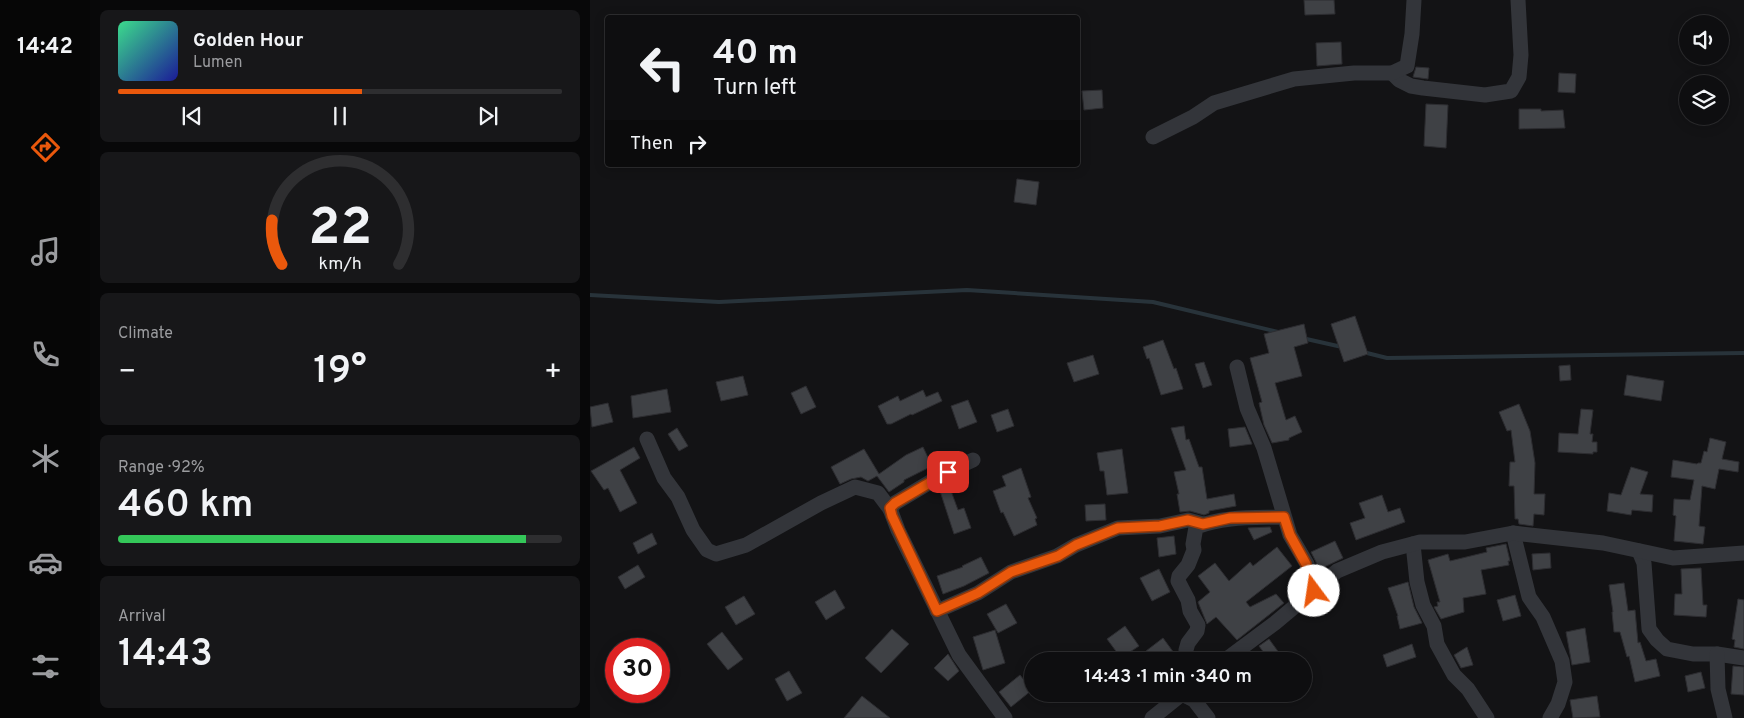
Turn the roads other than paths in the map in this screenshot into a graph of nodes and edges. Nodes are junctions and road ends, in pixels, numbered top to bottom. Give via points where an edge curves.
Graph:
1 (1414, 0) edge
2 (1518, 0) edge
3 (1392, 73) junction
4 (1153, 137) dead end
5 (1237, 367) dead end
6 (647, 439) dead end
7 (973, 460) dead end
8 (890, 508) junction
9 (1284, 517) junction
10 (1203, 524) junction
11 (1513, 533) junction
12 (1413, 544) junction
13 (1639, 551) junction
14 (1744, 552) edge
15 (1314, 591) junction
16 (937, 611) junction
17 (1186, 652) edge
18 (1236, 652) edge
19 (1716, 654) junction
20 (1744, 658) edge
21 (1172, 702) edge
22 (1196, 702) edge
23 (1005, 718) edge
24 (1152, 718) edge
25 (1208, 718) edge
26 (1487, 718) edge
27 (1550, 718) edge
28 (1725, 718) edge

1 - 3 street via 1407,66
2 - 3 street via 1521,54 1519,77 1511,91 1485,95 1423,88 1398,80
3 - 4 street via 1294,79 1214,103
5 - 9 street via 1247,408 1264,448
6 - 8 street via 693,530 707,550 716,554 746,545 854,487 878,493
7 - 8 street
8 - 16 street
9 - 10 street via 1230,518
9 - 15 street via 1306,564
10 - 16 street via 1188,520 1160,526 1118,528 1058,556 1011,572 978,593
10 - 17 street via 1196,527 1194,550 1178,581 1198,625
11 - 12 street via 1465,542
11 - 13 street via 1603,543
11 - 27 street via 1529,597 1543,617 1562,661 1565,682
12 - 15 street via 1397,546 1338,571
12 - 26 street via 1417,582 1423,605 1434,626 1437,644 1454,675 1468,689
13 - 14 street via 1673,558
13 - 19 street via 1644,563 1649,629 1657,640 1667,649
15 - 18 street
16 - 23 street via 959,655
19 - 20 street
19 - 28 street via 1718,689
21 - 24 street
22 - 25 street

